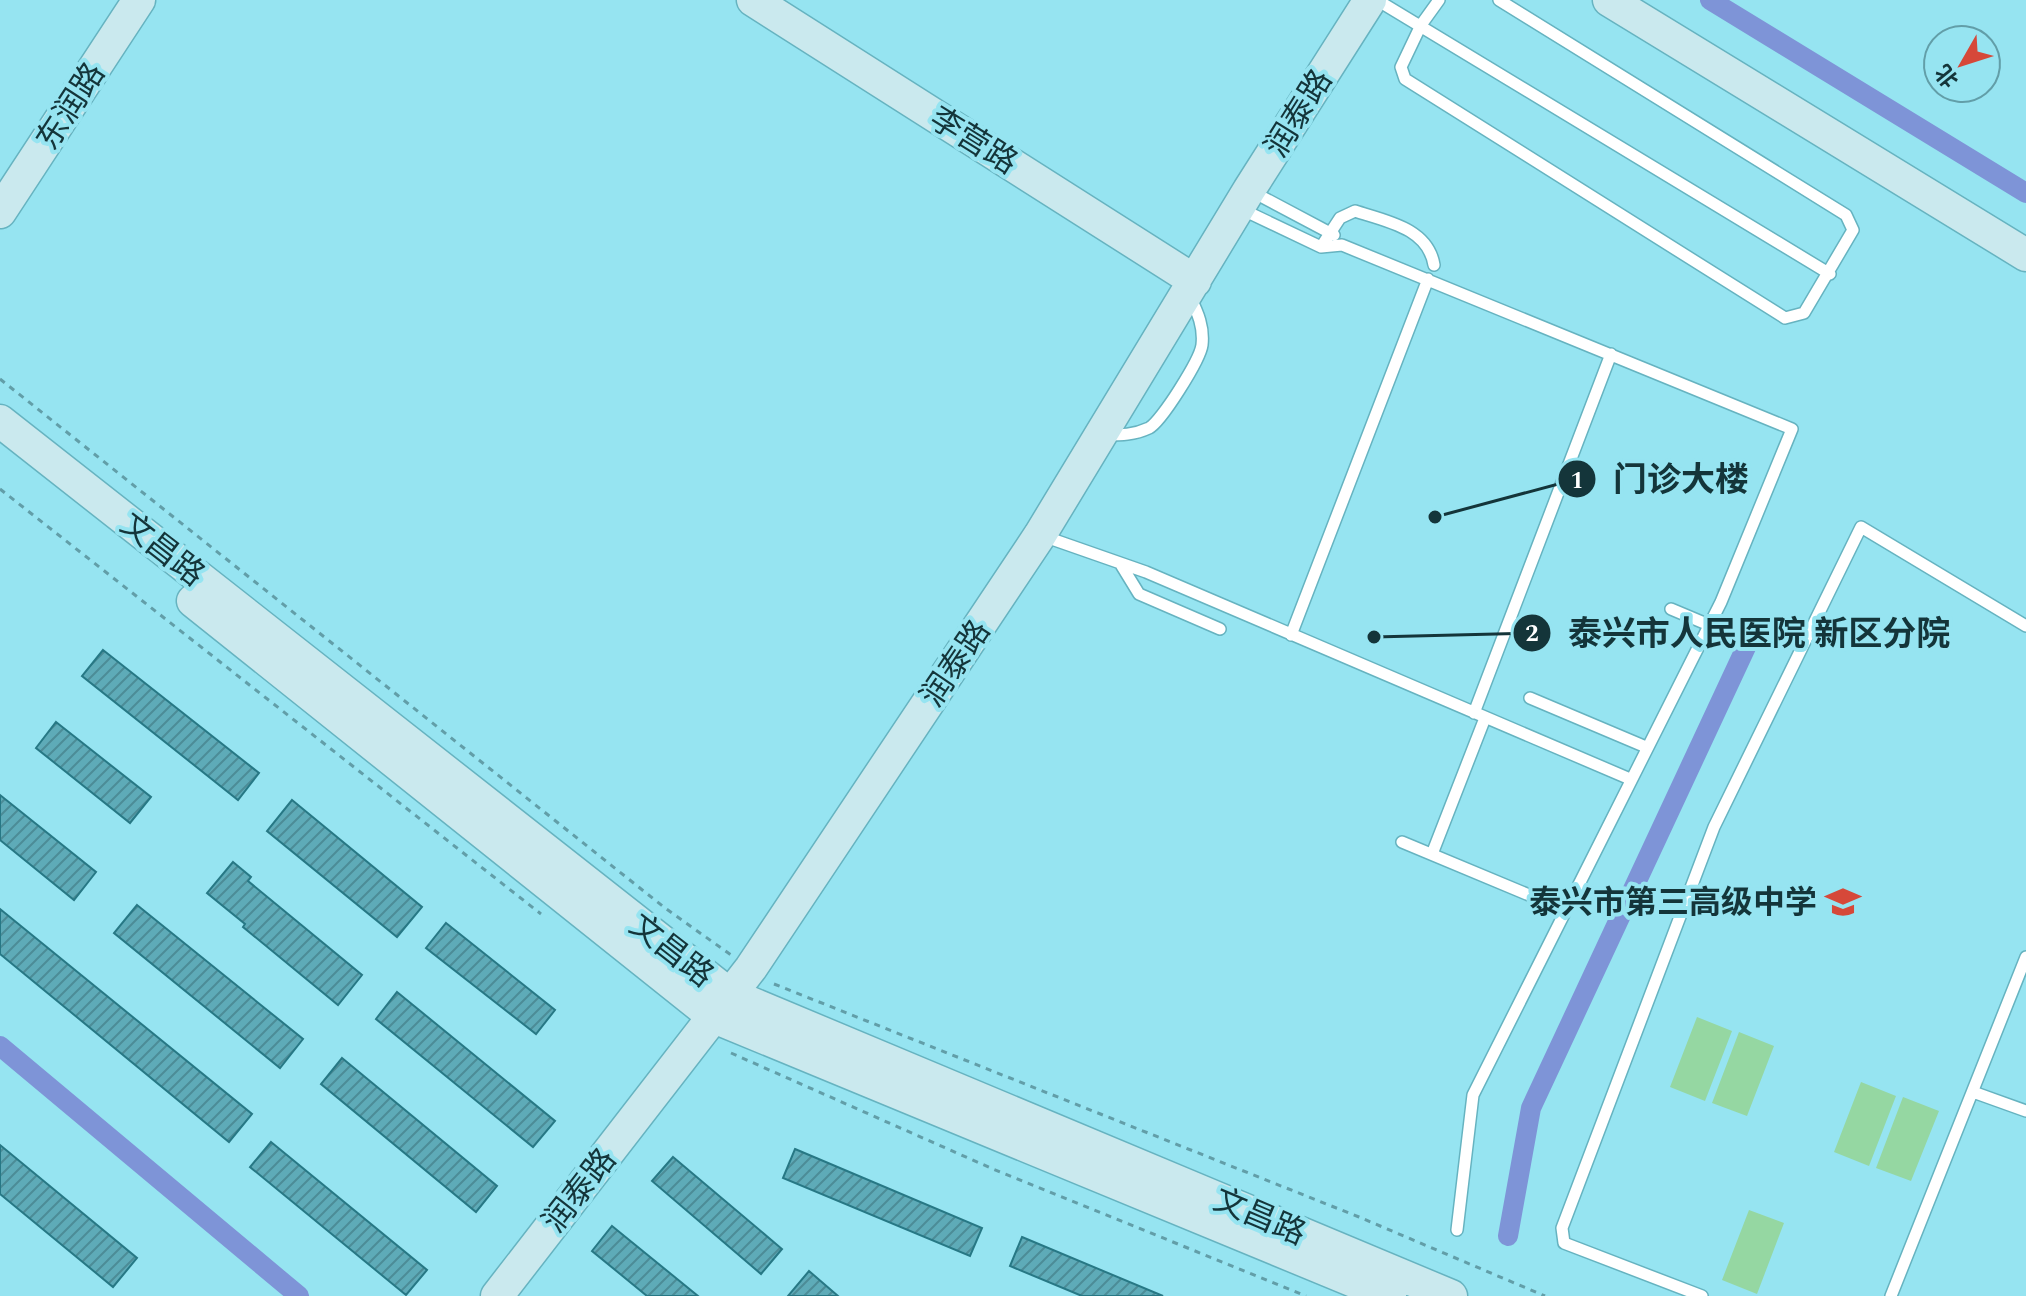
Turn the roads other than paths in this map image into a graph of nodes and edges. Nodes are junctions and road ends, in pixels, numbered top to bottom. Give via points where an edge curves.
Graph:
1 (139, 0) edge
2 (753, 0) edge
3 (1370, 0) edge
4 (1377, 0) edge
5 (1439, 0) edge
6 (1499, 0) edge
7 (1609, 0) edge
8 (1421, 25) junction
9 (1244, 199) junction
10 (0, 212) edge
11 (1330, 229) junction
12 (1342, 245) junction
13 (1321, 247) junction
14 (2026, 255) edge
15 (1434, 265) dead end
16 (1830, 274) junction
17 (1428, 279) junction
18 (1192, 287) junction
19 (1611, 354) junction
20 (0, 421) edge
21 (1101, 434) junction
22 (0, 447) edge
23 (1040, 535) junction
24 (1120, 563) junction
25 (1671, 609) dead end
26 (1709, 625) junction
27 (2026, 626) edge
28 (1220, 629) dead end
29 (1291, 635) junction
30 (1530, 698) dead end
31 (1480, 715) junction
32 (1646, 747) junction
33 (1630, 779) junction
34 (1402, 842) dead end
35 (1432, 854) junction
36 (1565, 910) junction
37 (2026, 957) edge
38 (721, 1006) junction
39 (1973, 1092) junction
40 (2026, 1111) edge
41 (1457, 1230) dead end
42 (497, 1296) edge
43 (1390, 1296) edge
44 (1451, 1296) edge
45 (1702, 1296) edge
46 (1891, 1296) edge

1 - 10 main road, 东润路
2 - 18 main road, 李营路
3 - 9 main road, 润泰路
4 - 8 lane
5 - 8 lane
6 - 16 lane via 1846,215 1853,230
7 - 14 main road
8 - 16 lane
8 - 16 lane via 1401,67 1405,79 1785,318 1804,313
9 - 11 lane
9 - 13 lane
9 - 18 main road, 润泰路
11 - 12 lane
11 - 13 lane
11 - 15 lane via 1355,211 1370,216 1413,231 1432,249
12 - 13 lane
12 - 17 lane
17 - 19 lane
17 - 29 lane
18 - 21 main road, 润泰路
18 - 21 lane via 1202,347 1193,367 1152,427 1128,436
19 - 26 lane via 1792,429
19 - 31 lane
20 - 38 main road, 文昌路
21 - 23 main road, 润泰路
22 - 38 main road, 文昌路
23 - 24 lane
23 - 38 main road, 润泰路
24 - 28 lane via 1139,594
24 - 29 lane
25 - 26 lane
26 - 32 lane
27 - 45 lane via 1861,527 1714,827 1562,1228 1564,1243
29 - 31 lane
30 - 32 lane
31 - 33 lane
31 - 35 lane
32 - 33 lane
33 - 36 lane
34 - 35 lane
35 - 36 lane
36 - 41 lane via 1473,1095
37 - 39 lane
38 - 42 main road, 润泰路
38 - 43 main road, 文昌路
38 - 44 main road, 文昌路
39 - 40 lane
39 - 46 lane

